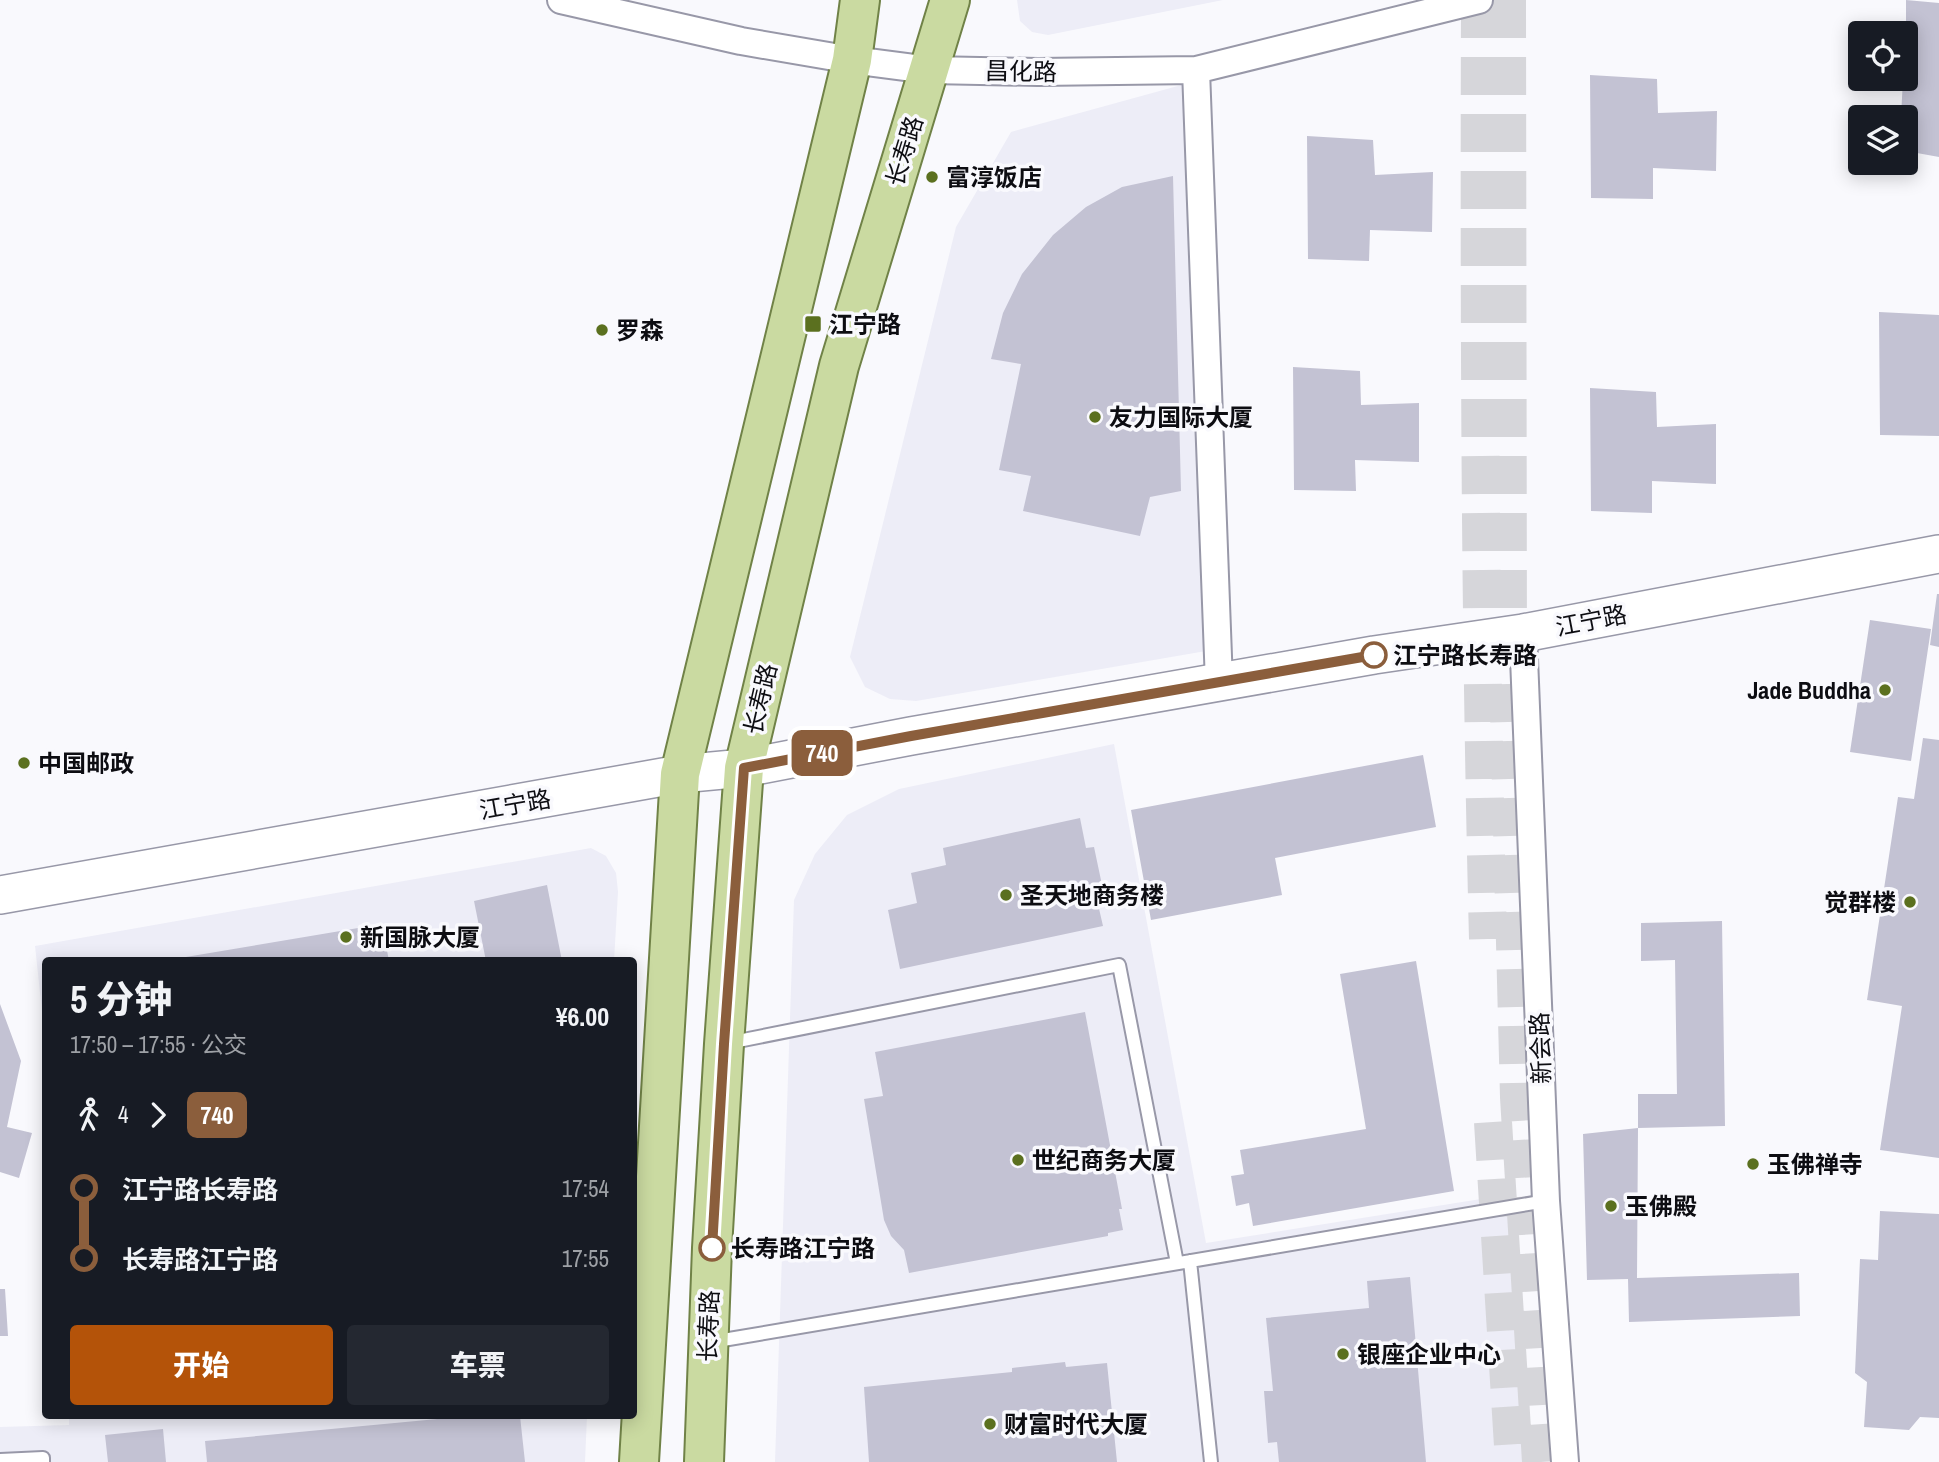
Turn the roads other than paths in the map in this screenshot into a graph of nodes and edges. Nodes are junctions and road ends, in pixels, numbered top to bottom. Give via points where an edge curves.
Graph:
1 (561, 0) edge
2 (860, 0) edge
3 (878, 0) edge
4 (950, 0) edge
5 (1479, 0) edge
6 (852, 60) junction
7 (929, 70) junction
8 (1196, 70) junction
9 (1939, 554) edge
10 (1523, 633) junction
11 (1219, 683) junction
12 (744, 768) junction
13 (680, 775) junction
14 (0, 895) edge
15 (724, 1044) junction
16 (1546, 1201) junction
17 (1184, 1262) junction
18 (707, 1342) junction
19 (0, 1460) edge
20 (43, 1462) edge
21 (639, 1462) edge
22 (704, 1462) edge
23 (1211, 1462) edge
24 (1565, 1462) edge

1 - 6 street, 昌化路 via 741,41
2 - 6 main road
3 - 6 main road
4 - 7 main road, 长寿路
5 - 8 street, 昌化路
6 - 7 street, 昌化路
6 - 13 main road
7 - 8 street, 昌化路
7 - 12 main road, 长寿路 via 839,366
8 - 11 street
9 - 10 main road, 江宁路
10 - 11 main road, 江宁路
10 - 16 street, 新会路
11 - 12 main road, 江宁路
12 - 13 main road, 江宁路
12 - 15 main road, 长寿路
13 - 14 main road, 江宁路
13 - 21 main road
15 - 17 lane via 1119,965
15 - 18 main road, 长寿路
16 - 17 lane
16 - 24 street, 新会路
17 - 18 lane
17 - 23 lane
18 - 22 main road, 长寿路
19 - 20 lane via 43,1458

